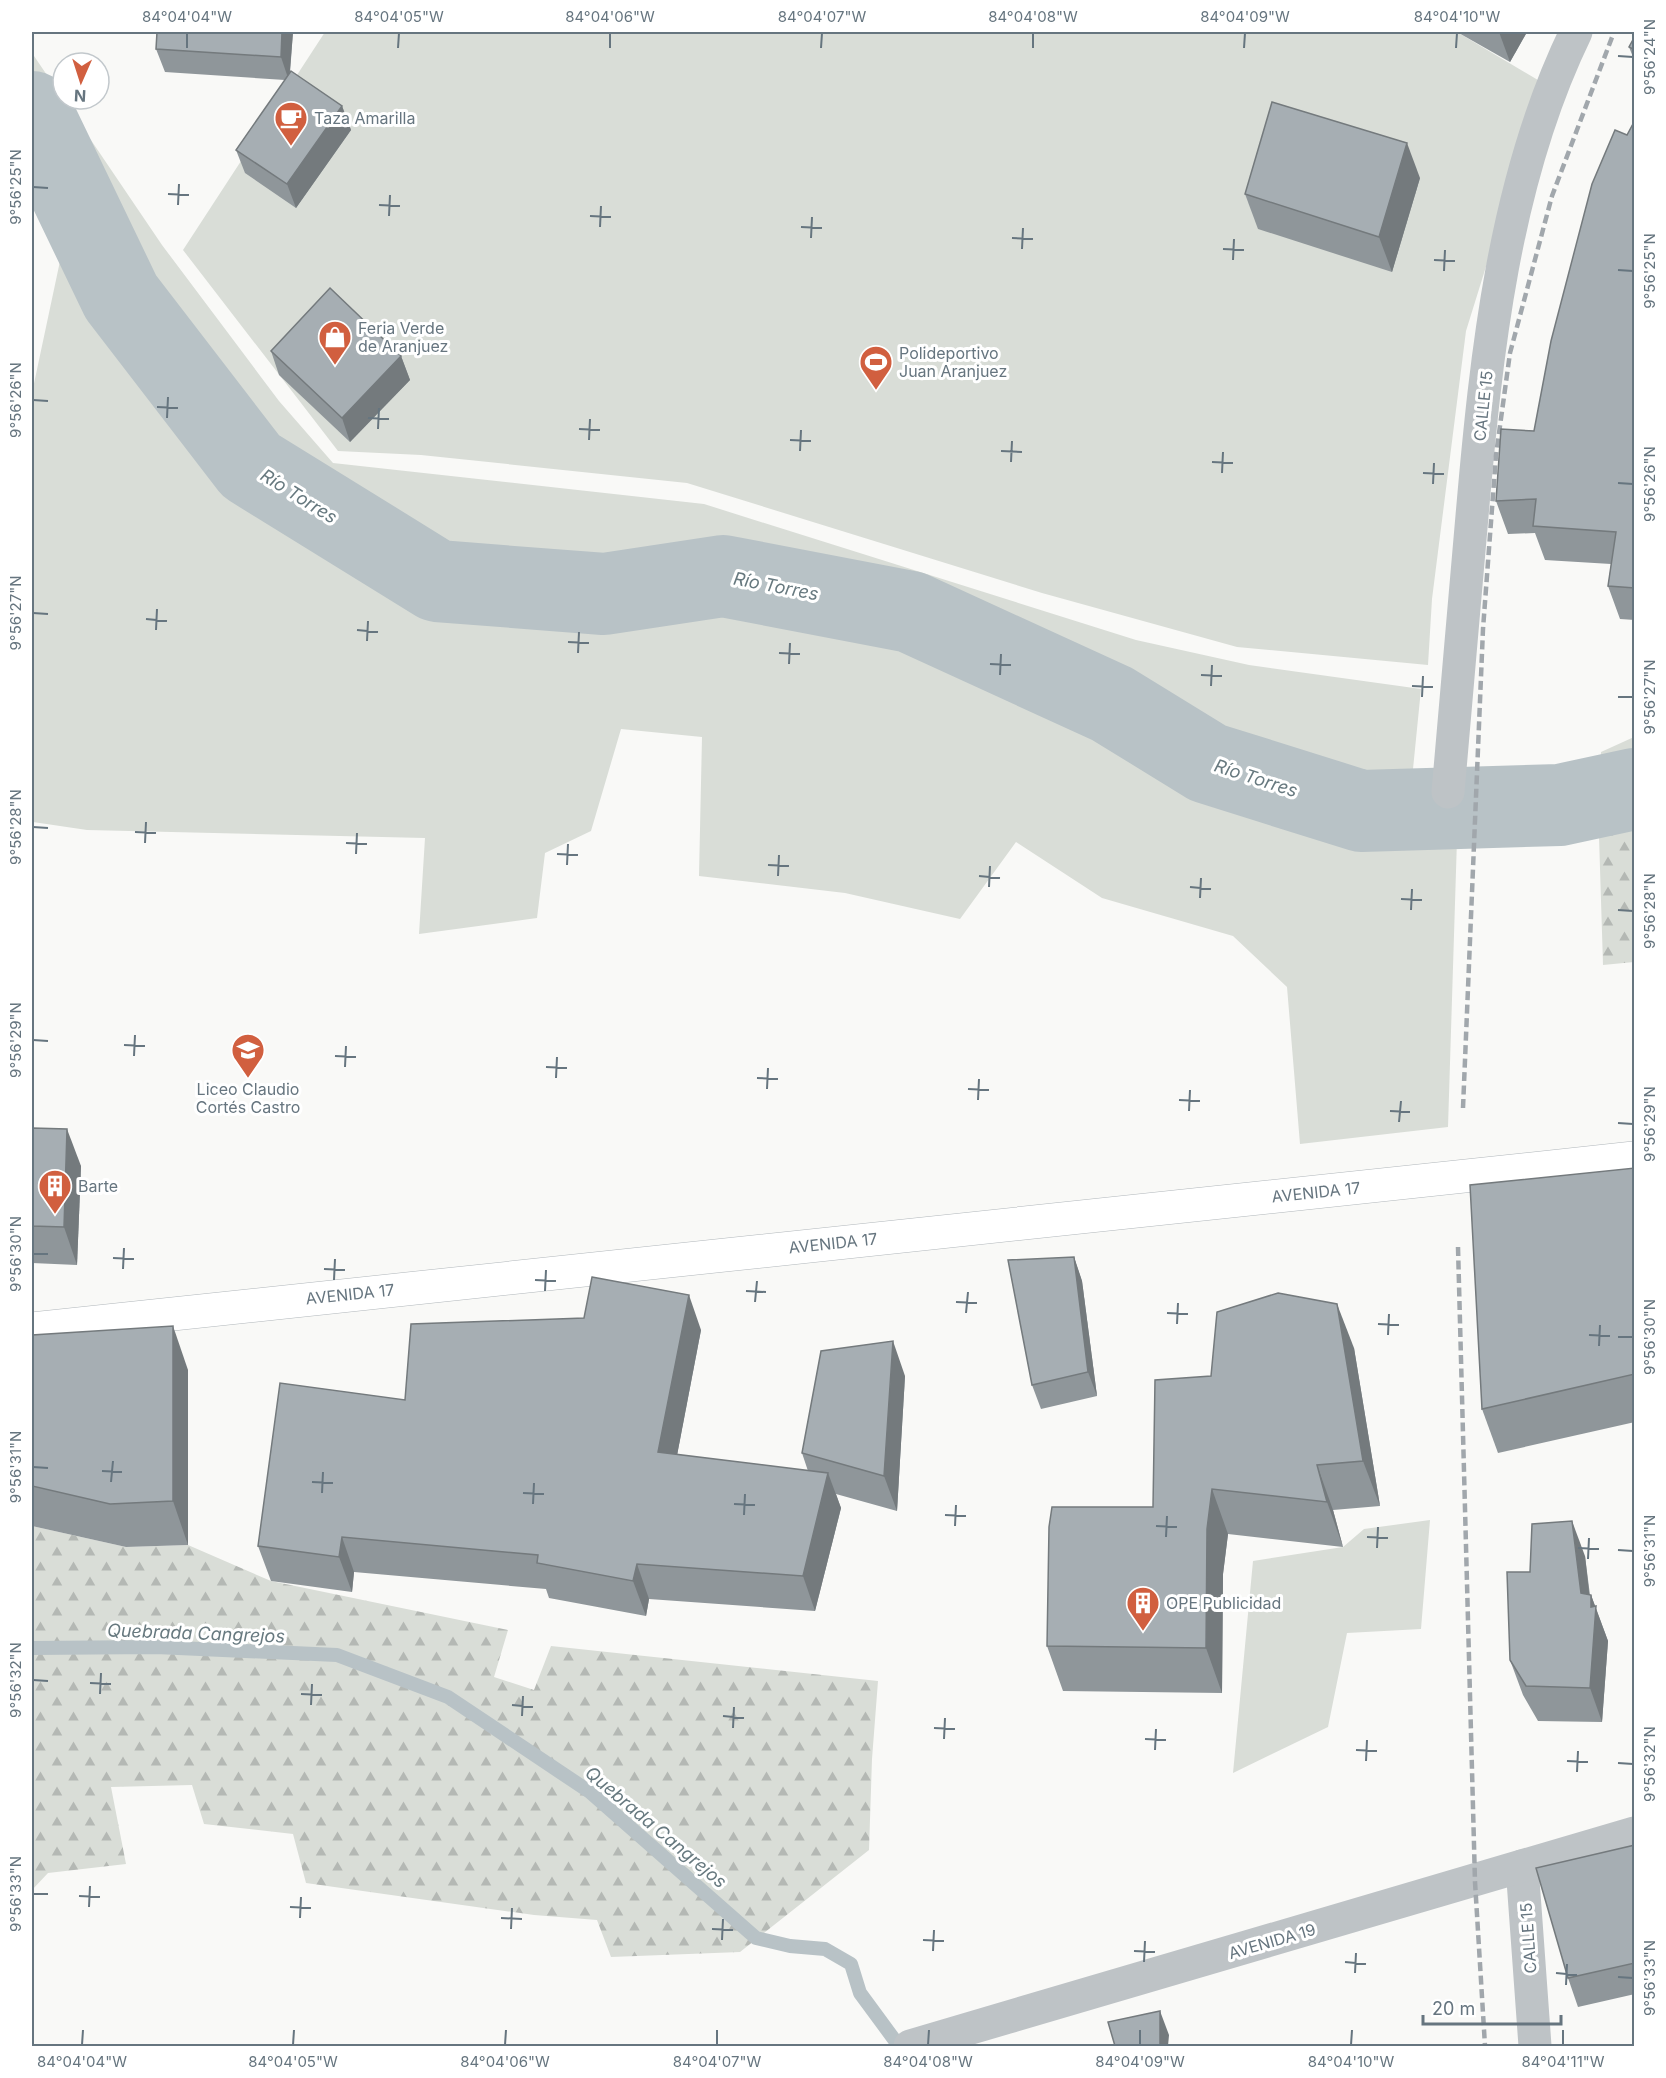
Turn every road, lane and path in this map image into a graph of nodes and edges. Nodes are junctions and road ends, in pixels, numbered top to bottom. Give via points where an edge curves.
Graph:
1 (1576, 32) edge
2 (1448, 792) dead end
3 (1635, 1158) edge
4 (32, 1329) edge
5 (1635, 1833) edge
6 (1522, 1866) junction
7 (920, 2044) edge
8 (1535, 2046) edge

1 - 2 street, CALLE 15 via 1539,124 1505,255 1483,389
3 - 4 main road, AVENIDA 17
5 - 6 street, AVENIDA 19
6 - 7 street, AVENIDA 19
6 - 8 street, CALLE 15

